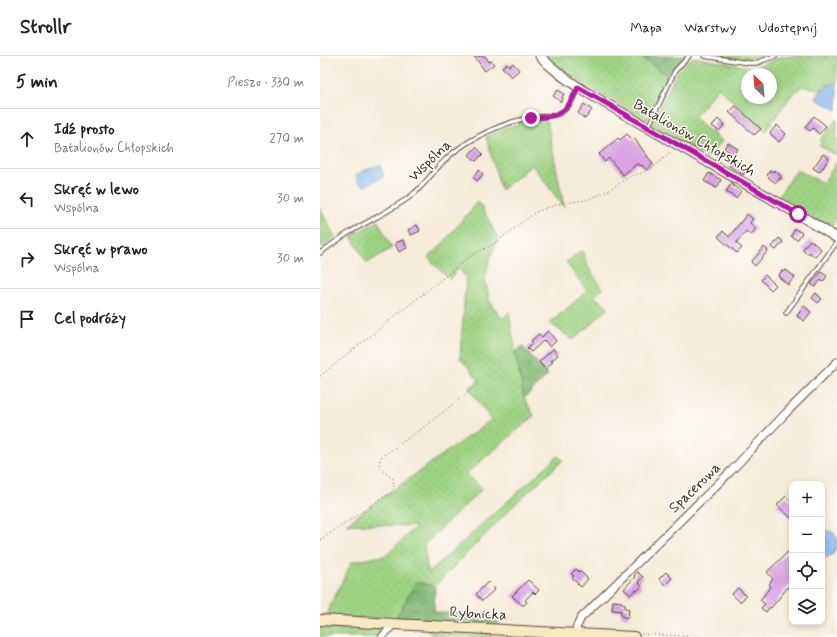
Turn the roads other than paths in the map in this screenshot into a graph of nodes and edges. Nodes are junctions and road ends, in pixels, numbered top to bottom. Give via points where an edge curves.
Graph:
1 (540, 56) edge
2 (689, 56) edge
3 (704, 56) edge
4 (775, 56) edge
5 (578, 87) junction
6 (648, 128) junction
7 (837, 238) edge
8 (837, 242) edge
9 (320, 253) edge
10 (786, 313) dead end
11 (837, 362) edge
12 (320, 620) edge
13 (394, 624) junction
14 (575, 634) junction
15 (382, 637) edge
16 (634, 637) edge

1 - 5 street, Batalionów Chłopskich
2 - 6 lane via 675,71
3 - 4 lane via 748,63 756,63
5 - 6 street, Batalionów Chłopskich
5 - 9 lane, Wspólna via 567,108 561,113 513,122 478,136 460,147 442,162 412,196
6 - 7 street, Batalionów Chłopskich
8 - 10 lane
11 - 14 street, Spacerowa via 731,471 581,618
12 - 13 main road, Rybnicka
13 - 14 main road, Rybnicka
13 - 15 street
14 - 16 main road, Rybnicka

